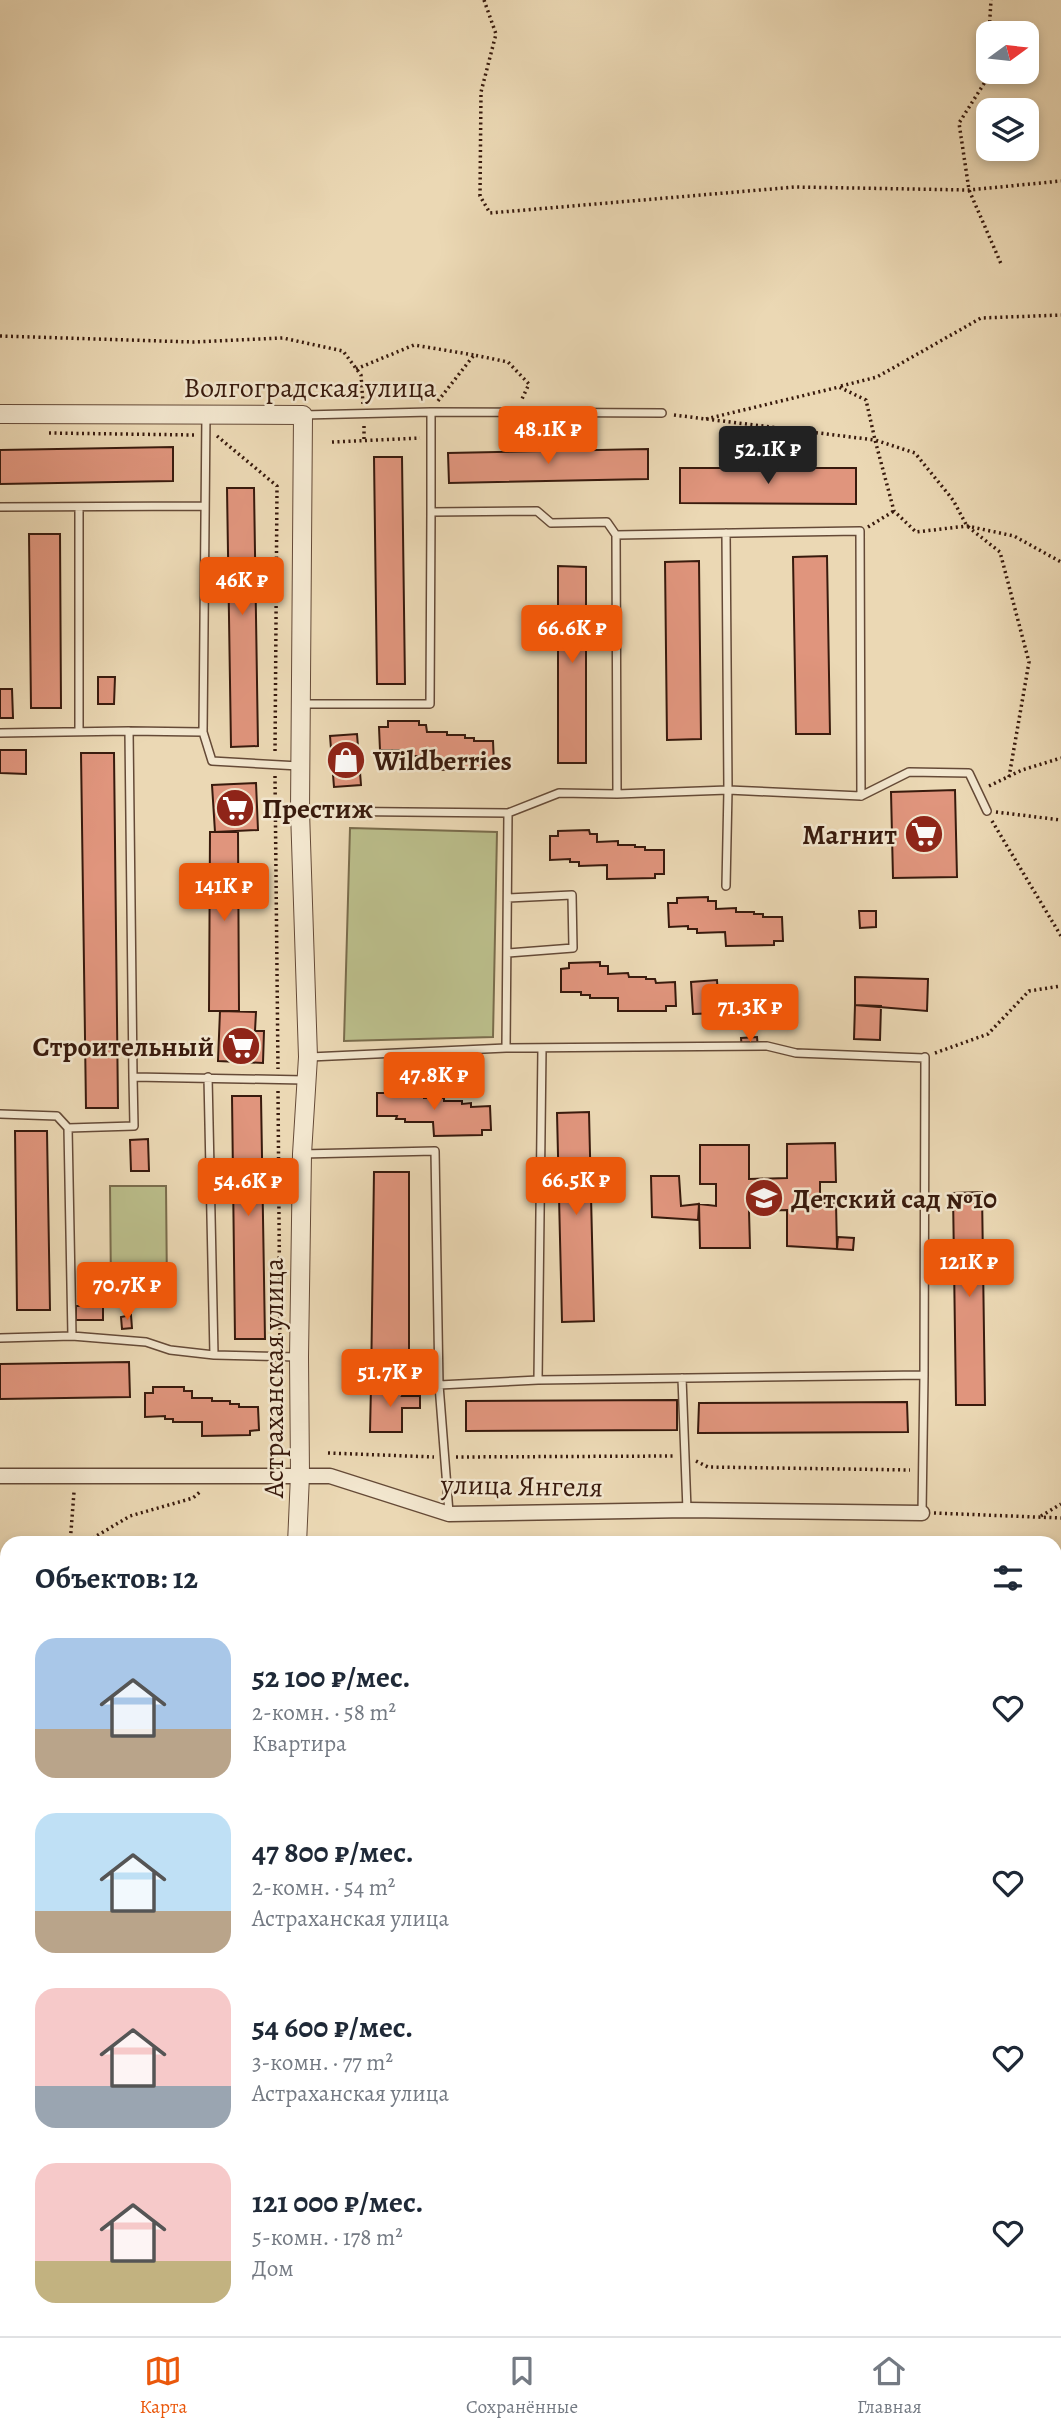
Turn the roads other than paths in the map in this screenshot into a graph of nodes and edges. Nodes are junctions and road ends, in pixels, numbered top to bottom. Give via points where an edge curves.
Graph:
1 (431, 412) junction
2 (662, 413) road end
3 (0, 414) edge
4 (206, 414) junction
5 (303, 415) junction
6 (204, 506) junction
7 (0, 507) edge
8 (79, 508) junction
9 (431, 512) junction
10 (726, 533) junction
11 (616, 535) junction
12 (300, 704) junction
13 (129, 731) junction
14 (79, 732) junction
15 (203, 732) junction
16 (0, 733) edge
17 (301, 766) junction
18 (728, 790) junction
19 (617, 794) junction
20 (861, 796) junction
21 (300, 811) junction
22 (987, 811) road end
23 (508, 813) junction
24 (726, 886) dead end
25 (508, 898) junction
26 (508, 953) junction
27 (506, 1048) junction
28 (542, 1048) junction
29 (307, 1057) junction
30 (133, 1077) junction
31 (208, 1077) junction
32 (305, 1080) junction
33 (0, 1114) edge
34 (68, 1128) junction
35 (302, 1154) junction
36 (72, 1336) junction
37 (0, 1338) edge
38 (214, 1355) junction
39 (299, 1357) junction
40 (924, 1375) junction
41 (682, 1378) junction
42 (538, 1380) junction
43 (439, 1385) junction
44 (300, 1475) junction
45 (0, 1476) edge
46 (687, 1510) junction
47 (922, 1513) joint
48 (449, 1514) junction
49 (296, 1536) edge

1 - 2 lane, Волгоградская улица
1 - 5 lane, Волгоградская улица
1 - 9 lane
3 - 4 street, Волгоградская улица
4 - 5 street, Волгоградская улица
4 - 6 lane
5 - 12 street, Астраханская улица
6 - 8 lane
6 - 15 lane
7 - 8 lane
8 - 14 lane
9 - 11 lane via 537,511 551,523 607,522
9 - 12 lane via 430,704
10 - 11 lane
10 - 18 lane
10 - 20 lane via 860,531
11 - 19 lane
12 - 17 street, Астраханская улица
13 - 14 lane
13 - 15 lane
13 - 30 lane
14 - 16 lane
15 - 17 lane via 212,761
17 - 21 street, Астраханская улица
18 - 19 lane
18 - 20 lane
18 - 24 lane
19 - 23 lane via 559,793
20 - 22 lane via 909,772 969,774
21 - 23 lane
21 - 29 street, Астраханская улица
23 - 25 lane
25 - 26 lane
25 - 26 lane via 572,895 573,948
26 - 27 lane
27 - 28 lane
27 - 29 lane
28 - 40 lane via 767,1046 796,1053 925,1057
28 - 42 lane
29 - 32 street, Астраханская улица
30 - 31 lane
30 - 34 lane via 134,1126
31 - 32 lane
31 - 38 lane
32 - 35 street, Астраханская улица
33 - 34 lane via 57,1116
34 - 36 lane
35 - 39 street, Астраханская улица
35 - 43 lane via 435,1151
36 - 37 lane
36 - 38 lane via 146,1342
38 - 39 lane
39 - 44 street, Астраханская улица
40 - 41 lane
40 - 47 lane
41 - 42 lane
41 - 46 lane
42 - 43 lane
43 - 48 lane
44 - 45 street, улица Янгеля
44 - 48 street, улица Янгеля via 330,1476
44 - 49 street, Астраханская улица
46 - 47 street, улица Янгеля
46 - 48 street, улица Янгеля

